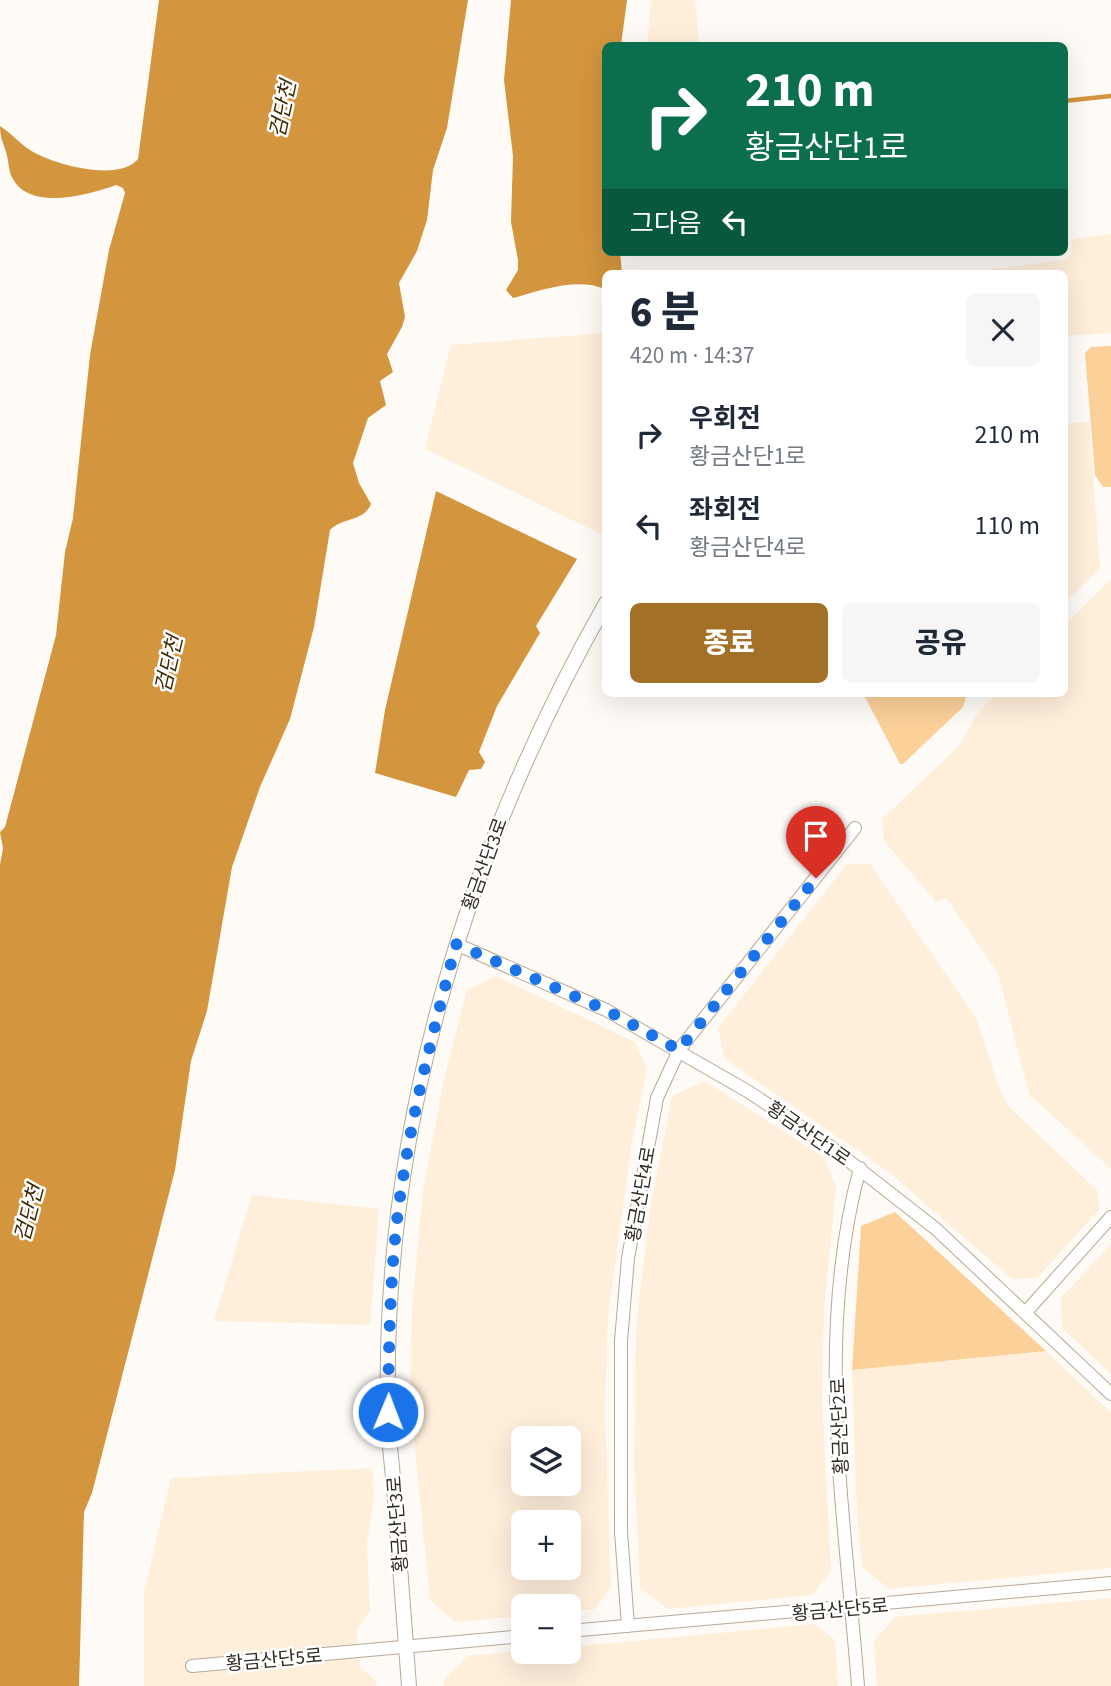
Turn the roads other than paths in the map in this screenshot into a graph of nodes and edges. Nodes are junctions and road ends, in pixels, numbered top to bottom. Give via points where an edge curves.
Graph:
1 (602, 610) edge
2 (855, 828) dead end
3 (456, 944) junction
4 (679, 1050) junction
5 (860, 1168) junction
6 (1111, 1217) edge
7 (1026, 1312) junction
8 (1111, 1394) edge
9 (1111, 1583) edge
10 (852, 1608) junction
11 (628, 1626) junction
12 (581, 1630) edge
13 (511, 1637) edge
14 (406, 1646) junction
15 (192, 1666) dead end
16 (410, 1686) edge
17 (858, 1686) edge

1 - 3 street, 황금산단3로 via 515,780
2 - 4 street, 황금산단4로
3 - 4 street, 황금산단1로 via 606,1010
3 - 14 street, 황금산단3로 via 402,1180 394,1269 388,1412
4 - 5 street, 황금산단1로
4 - 11 street, 황금산단4로 via 657,1098 624,1297 620,1446
5 - 7 street, 황금산단1로 via 936,1229
5 - 10 street, 황금산단2로 via 843,1243 837,1359
6 - 7 street
7 - 8 street, 황금산단1로
9 - 10 street, 황금산단5로
10 - 11 street, 황금산단5로
10 - 17 street, 황금산단2로
11 - 12 street, 황금산단5로
13 - 14 street, 황금산단5로
14 - 15 street, 황금산단5로
14 - 16 street, 황금산단3로

